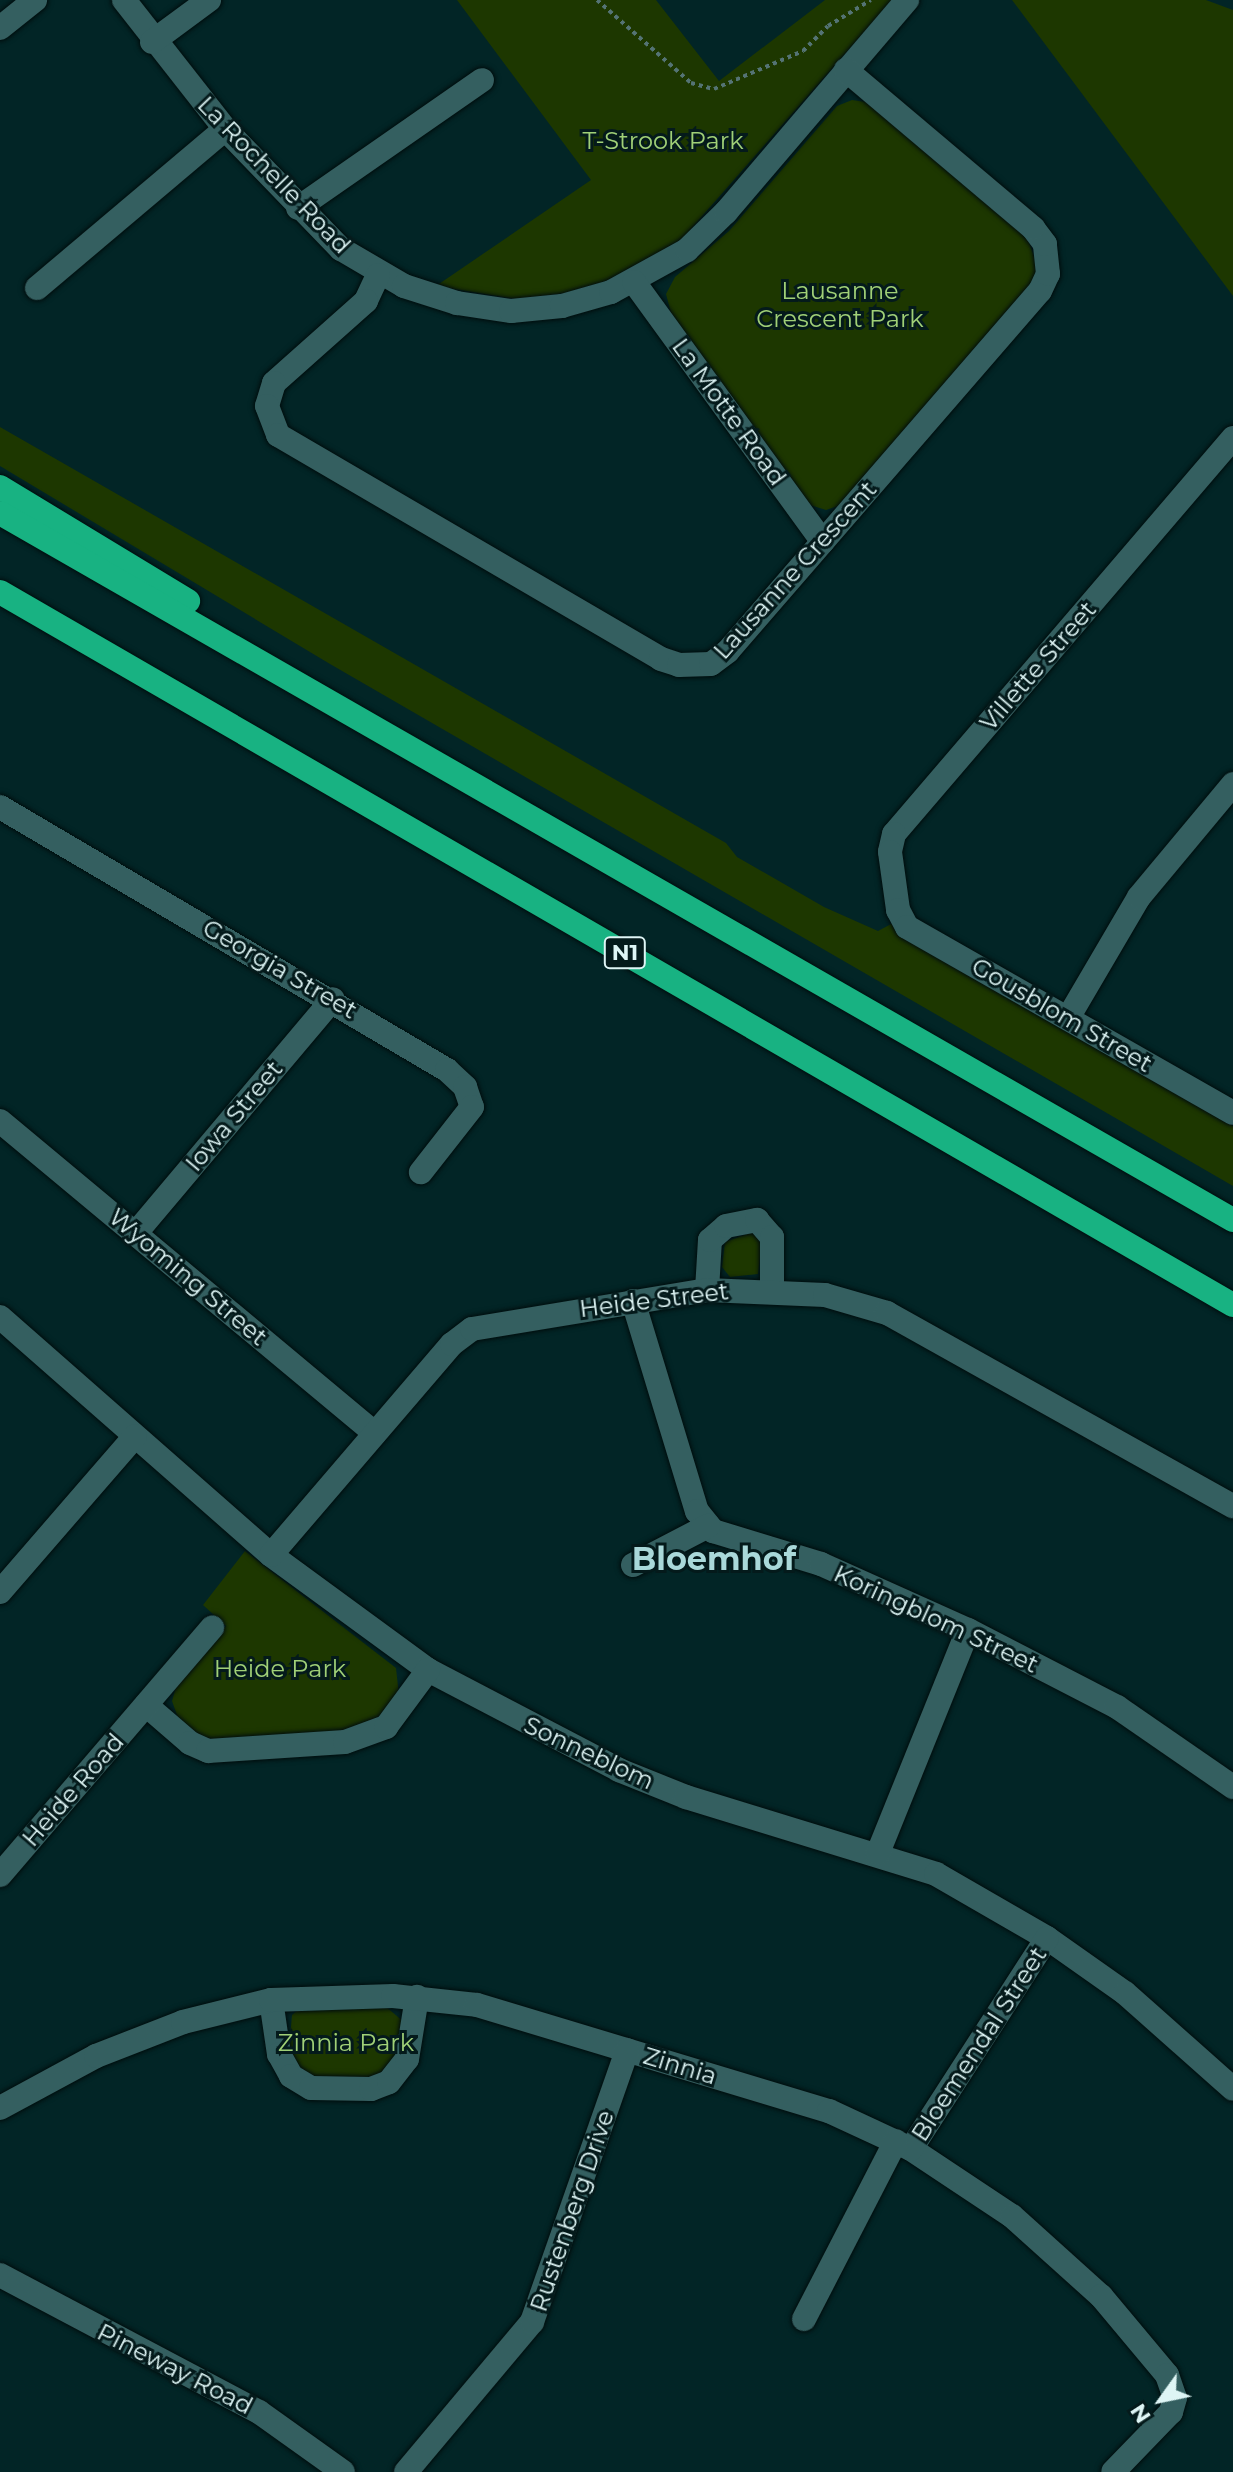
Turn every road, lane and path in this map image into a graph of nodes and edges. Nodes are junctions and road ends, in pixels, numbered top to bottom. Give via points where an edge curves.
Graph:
1 (35, 0) edge
2 (124, 0) edge
3 (209, 0) edge
4 (597, 0) edge
5 (871, 0) edge
6 (907, 0) edge
7 (0, 28) edge
8 (152, 42) junction
9 (846, 70) junction
10 (482, 80) dead end
11 (225, 129) junction
12 (298, 208) junction
13 (378, 275) junction
14 (634, 282) junction
15 (37, 288) dead end
16 (1233, 438) edge
17 (0, 487) edge
18 (0, 513) edge
19 (823, 542) junction
20 (6, 596) edge
21 (338, 705) junction
22 (1233, 784) edge
23 (0, 807) edge
24 (898, 910) joint
25 (333, 999) junction
26 (1068, 1018) junction
27 (1233, 1113) edge
28 (0, 1121) edge
29 (421, 1172) dead end
30 (1233, 1220) edge
31 (135, 1234) junction
32 (707, 1290) junction
33 (772, 1290) junction
34 (633, 1301) junction
35 (1233, 1305) edge
36 (0, 1317) edge
37 (375, 1433) junction
38 (135, 1436) junction
39 (1233, 1506) edge
40 (708, 1526) junction
41 (271, 1555) junction
42 (633, 1565) dead end
43 (1, 1590) edge
44 (212, 1628) dead end
45 (968, 1630) junction
46 (428, 1670) junction
47 (146, 1705) junction
48 (1233, 1787) edge
49 (878, 1853) junction
50 (0, 1875) edge
51 (1047, 1938) junction
52 (417, 1997) junction
53 (271, 2000) junction
54 (627, 2050) junction
55 (1233, 2089) edge
56 (0, 2108) edge
57 (903, 2145) junction
58 (0, 2275) edge
59 (804, 2319) dead end
60 (343, 2472) edge
61 (406, 2472) edge
62 (1113, 2472) edge

1 - 7 street
2 - 8 street, La Rochelle Road
3 - 8 street
4 - 5 path via 691,83 714,89 803,51 828,26
6 - 9 street, La Rochelle Road
8 - 11 street, La Rochelle Road
9 - 14 street, La Rochelle Road via 714,224 670,262
9 - 19 street, Lausanne Crescent via 1033,228 1045,244 1050,264 1040,291
10 - 12 street
11 - 12 street, La Rochelle Road
11 - 15 street
12 - 13 street, La Rochelle Road
13 - 14 street, La Rochelle Road via 457,303 511,311 574,304
13 - 19 street, Lausanne Crescent via 366,301 274,383 267,406 278,435 679,665 698,667 720,658
14 - 19 street, La Motte Road
16 - 24 street, Villette Street via 894,834 890,852
17 - 21 highway via 238,632
18 - 21 highway
20 - 35 highway, N1
21 - 30 highway
22 - 26 street via 1139,897
23 - 25 street, Georgia Street
24 - 26 street, Gousblom Street via 907,927
25 - 29 street, Georgia Street via 447,1070 470,1096 472,1107 463,1125
25 - 31 street, Iowa Street
26 - 27 street, Gousblom Street
28 - 31 street, Wyoming Street
31 - 37 street, Wyoming Street
32 - 33 street, Heide Street
32 - 33 street via 710,1240 726,1226 757,1220 772,1237
32 - 34 street, Heide Street
33 - 39 street, Heide Street via 825,1295 887,1313
34 - 37 street, Heide Street via 472,1329 452,1344
34 - 40 street via 697,1511
36 - 38 street, Sonneblom
37 - 41 street, Heide Street
38 - 41 street, Sonneblom
38 - 43 street
40 - 42 street
40 - 45 street, Koringblom Street via 721,1535 821,1564
41 - 46 street, Sonneblom
44 - 47 street, Heide Road
45 - 48 street, Koringblom Street via 1117,1707
45 - 49 street
46 - 47 street via 386,1727 345,1742 208,1751 190,1743
46 - 49 street, Sonneblom via 619,1770 686,1797
47 - 50 street, Heide Road
49 - 51 street, Sonneblom via 936,1874
51 - 55 street, Sonneblom via 1155,2017
51 - 57 street, Bloemendal Street
52 - 53 street, Zinnia
52 - 53 street via 407,2059 389,2082 371,2089 311,2088 291,2076 279,2054
52 - 54 street, Zinnia via 477,2005
53 - 56 street, Zinnia via 131,2041
54 - 57 street, Zinnia via 829,2111
54 - 61 street, Rustenberg Drive via 532,2322
57 - 59 street, Bloemendal Street
57 - 62 street, Zinnia via 1037,2236 1101,2296 1167,2375 1175,2398 1171,2412
58 - 60 street, Pineway Road via 259,2412

